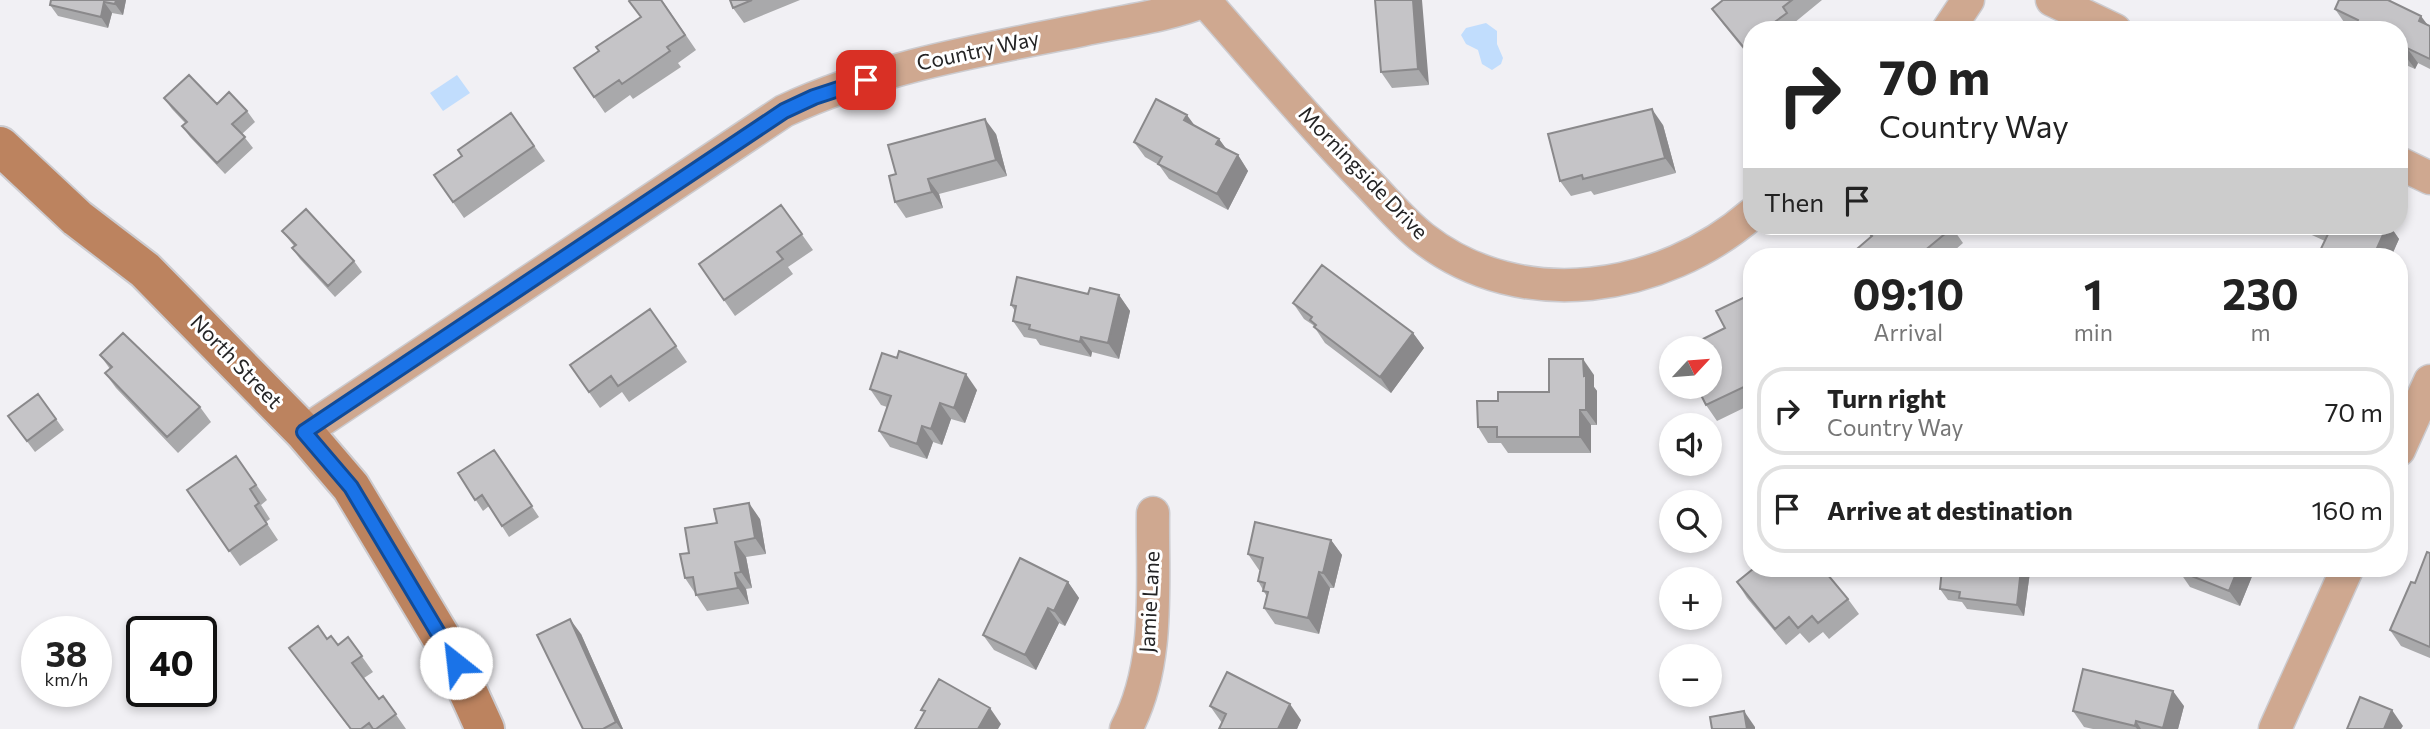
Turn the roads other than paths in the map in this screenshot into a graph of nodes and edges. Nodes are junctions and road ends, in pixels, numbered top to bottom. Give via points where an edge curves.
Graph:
1 (1205, 0) edge
2 (1968, 0) edge
3 (2052, 0) edge
4 (1954, 21) edge
5 (2096, 21) edge
6 (0, 146) edge
7 (2408, 167) edge
8 (2430, 178) edge
9 (1743, 221) edge
10 (2430, 381) edge
11 (2408, 430) edge
12 (304, 432) junction
13 (1153, 513) dead end
14 (2343, 577) edge
15 (485, 729) edge
16 (1126, 729) edge
17 (2275, 729) edge

1 - 9 street, Morningside Drive via 1392,208 1423,238 1470,264 1547,284 1627,279 1701,251
1 - 12 street, Country Way via 1152,16 915,64 784,111
2 - 4 street
3 - 5 street
6 - 12 street, North Street via 77,218 145,270
7 - 8 street
10 - 11 street
12 - 15 street, North Street via 351,487 402,570 456,663
13 - 16 street, Jamie Lane via 1151,647
14 - 17 street

